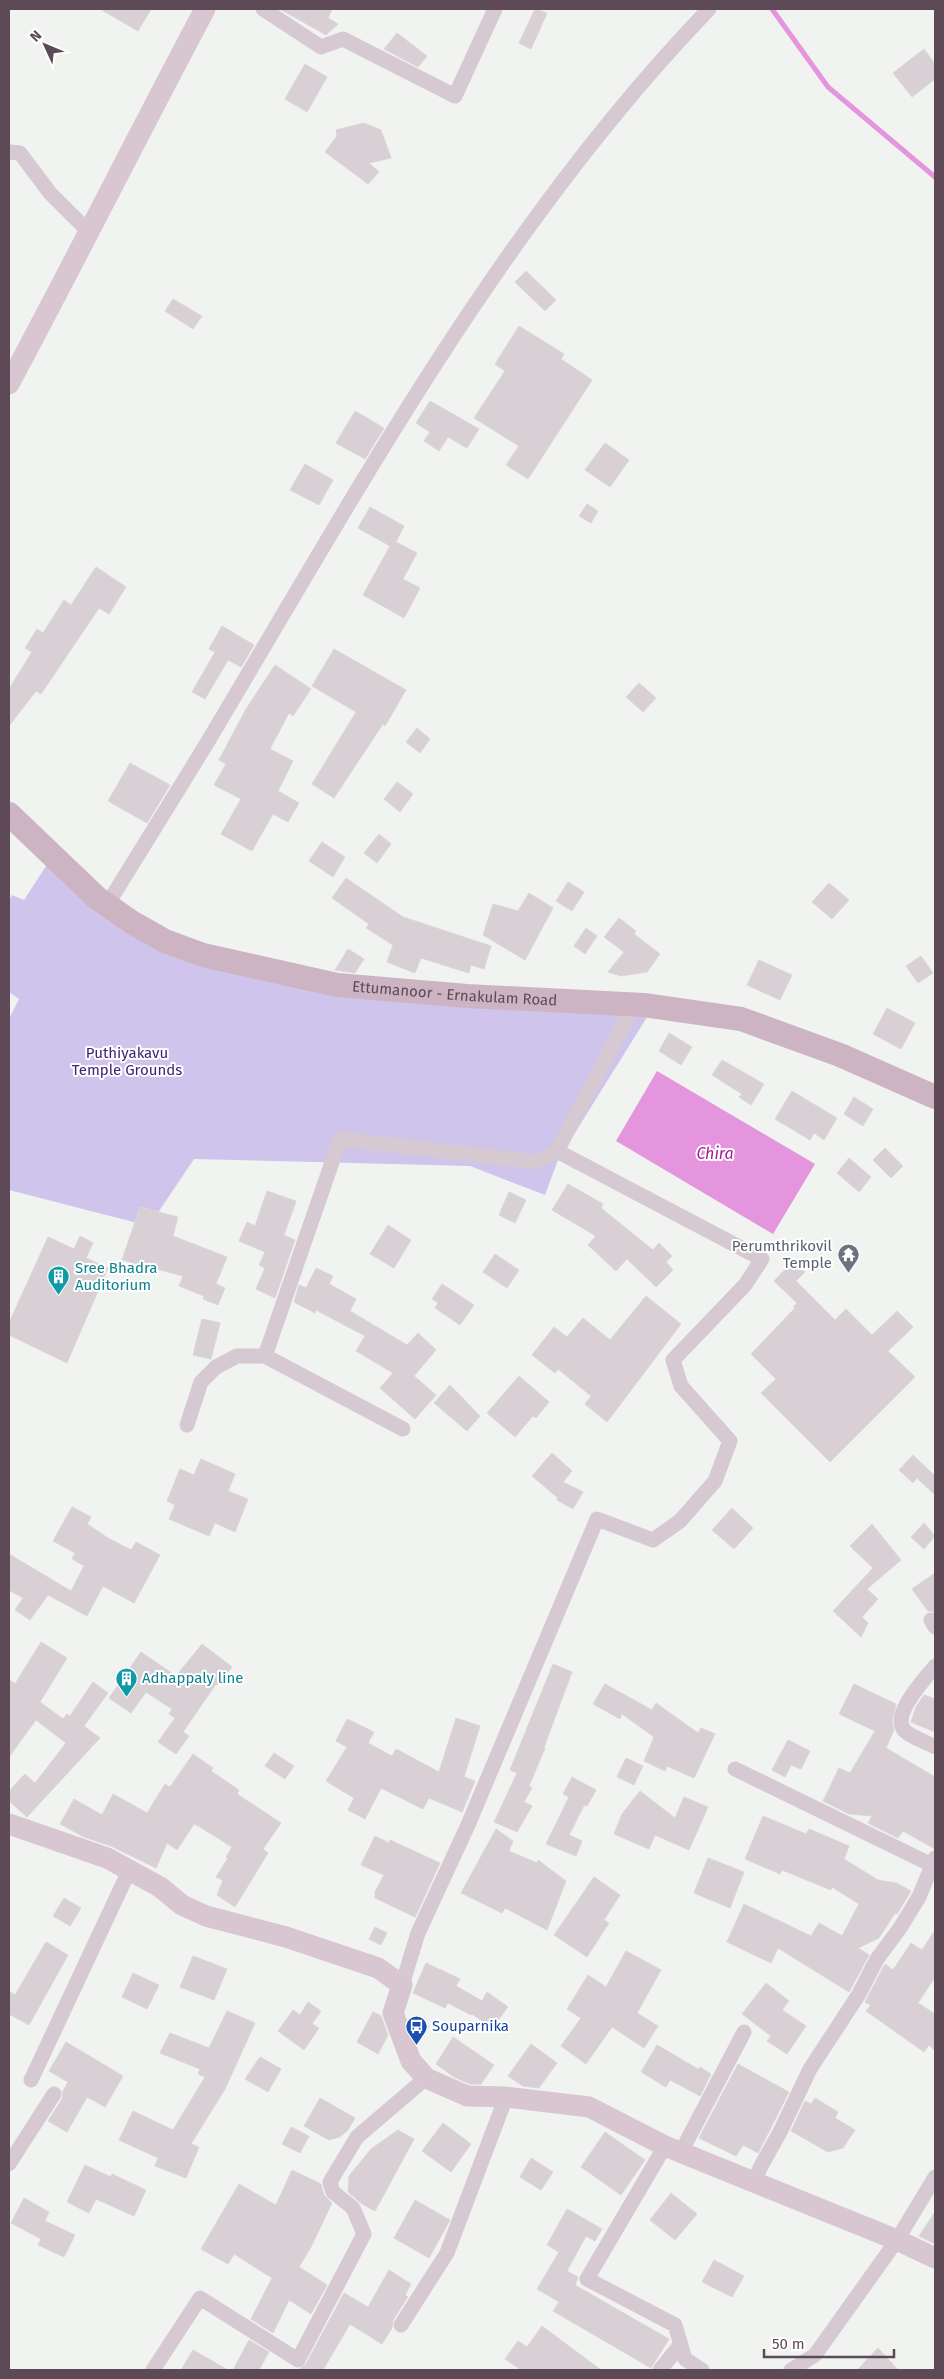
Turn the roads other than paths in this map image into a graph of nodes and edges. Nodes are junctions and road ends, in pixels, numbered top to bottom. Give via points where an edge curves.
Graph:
1 (205, 9) edge
2 (263, 9) edge
3 (495, 9) edge
4 (709, 9) edge
5 (9, 152) edge
6 (90, 233) junction
7 (9, 384) edge
8 (9, 814) edge
9 (107, 905) junction
10 (634, 1005) junction
11 (935, 1097) edge
12 (557, 1151) junction
13 (265, 1356) junction
14 (187, 1425) dead end
15 (403, 1428) dead end
16 (935, 1666) edge
17 (935, 1746) edge
18 (735, 1769) dead end
19 (10, 1828) edge
20 (934, 1861) edge
21 (129, 1871) junction
22 (402, 1985) junction
23 (744, 2032) dead end
24 (426, 2078) junction
25 (31, 2080) dead end
26 (54, 2094) dead end
27 (506, 2097) junction
28 (673, 2149) junction
29 (9, 2164) edge
30 (935, 2176) edge
31 (754, 2182) junction
32 (897, 2240) junction
33 (935, 2258) edge
34 (401, 2324) dead end
35 (681, 2344) junction
36 (153, 2370) edge
37 (660, 2370) edge
38 (702, 2370) edge
39 (791, 2370) edge

1 - 6 main road via 131,147
2 - 3 street via 321,47 344,39 455,96
4 - 9 street via 669,52 567,176 490,279 360,483 209,740
5 - 6 street via 20,153 50,193
6 - 7 main road
8 - 9 main road, Ettumanoor - Ernakulam Road
9 - 10 main road, Ettumanoor - Ernakulam Road via 165,941 203,955 337,984 467,996
10 - 11 main road, Ettumanoor - Ernakulam Road via 741,1019 840,1055
10 - 12 street
12 - 13 street via 537,1162 340,1139
12 - 22 street via 762,1260 745,1285 673,1360 681,1386 730,1441 715,1481 680,1522 653,1540 597,1518 468,1824 418,1933
13 - 14 street via 237,1356 216,1367 201,1382
13 - 15 street
16 - 17 street via 902,1711 900,1721 904,1730
18 - 20 street
19 - 21 main road via 107,1858
20 - 31 street via 919,1897 810,2069
21 - 22 main road via 206,1916 286,1936 378,1968
21 - 25 street
22 - 24 main road via 393,2013 411,2061
23 - 28 street
24 - 27 main road via 467,2096
24 - 36 street via 357,2137 330,2182 333,2192 353,2208 364,2234 298,2360 200,2298
26 - 29 street
27 - 28 main road via 589,2107
27 - 34 street via 447,2253
28 - 31 main road
28 - 35 street via 587,2279 675,2325
30 - 32 street
31 - 32 main road
32 - 33 main road
32 - 39 street via 815,2355
35 - 37 street
35 - 38 street via 685,2359

